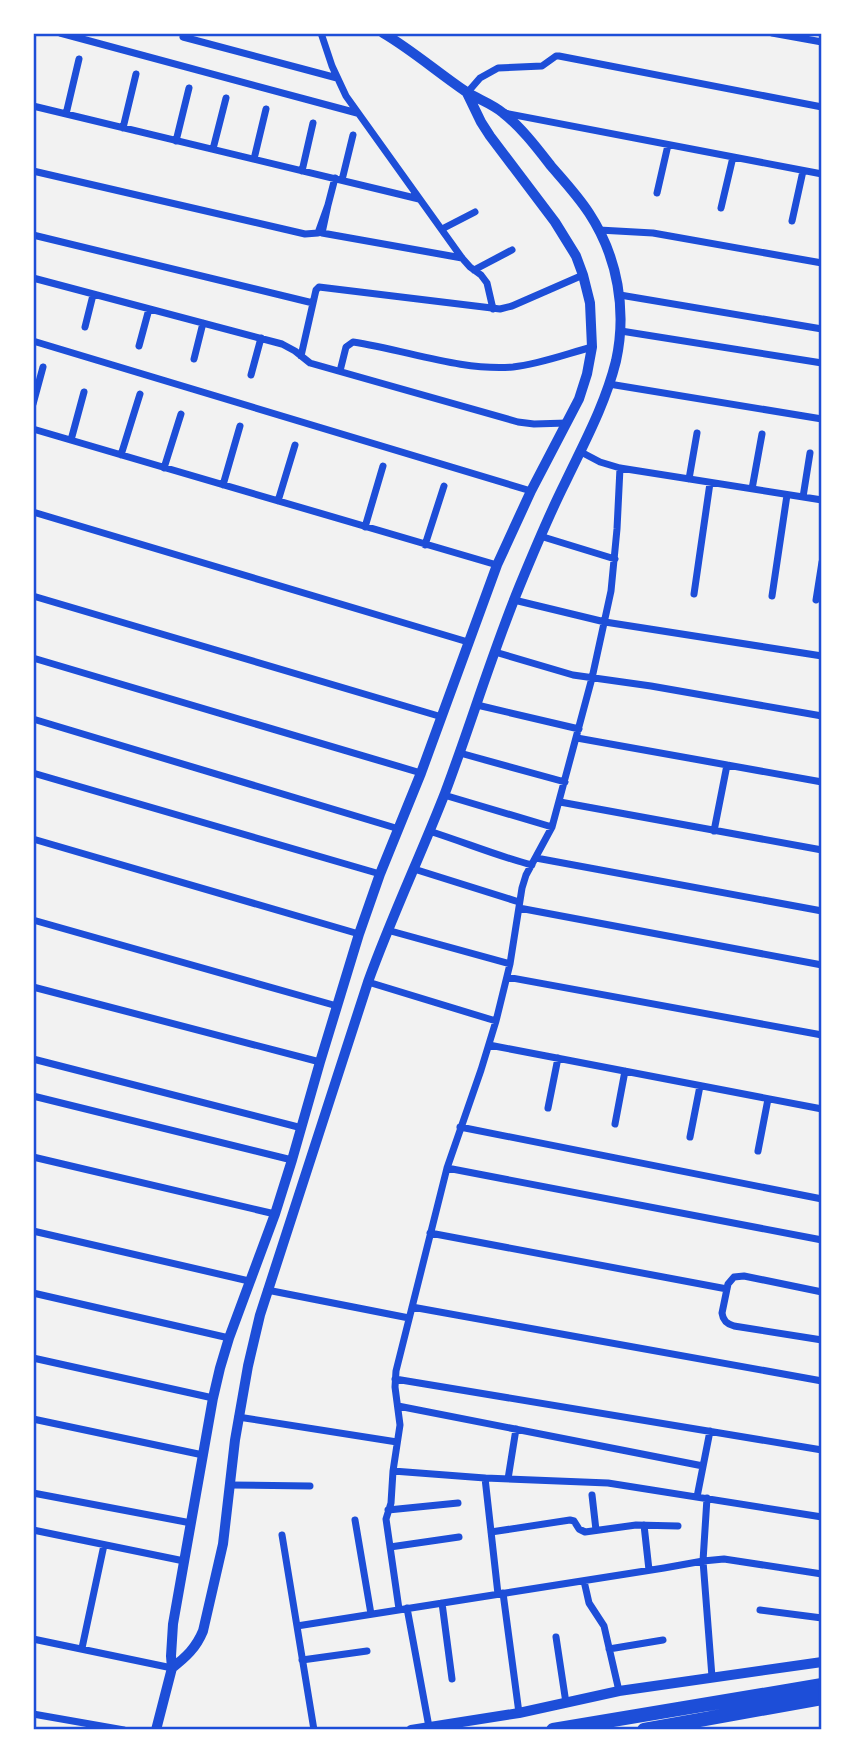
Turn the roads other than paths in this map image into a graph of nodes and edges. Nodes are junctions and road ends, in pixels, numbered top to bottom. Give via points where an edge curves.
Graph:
1 (60, 33) edge
2 (321, 33) edge
3 (383, 33) edge
4 (772, 33) edge
5 (183, 37) dead end
6 (822, 42) edge
7 (79, 59) dead end
8 (136, 74) dead end
9 (337, 78) junction
10 (189, 88) dead end
11 (467, 93) junction
12 (226, 98) dead end
13 (33, 106) edge
14 (822, 107) edge
15 (266, 109) dead end
16 (357, 113) junction
17 (503, 113) junction
18 (66, 114) junction
19 (313, 122) dead end
20 (123, 128) junction
21 (353, 135) dead end
22 (176, 141) junction
23 (668, 145) junction
24 (213, 149) junction
25 (733, 157) junction
26 (254, 159) junction
27 (33, 171) edge
28 (302, 171) junction
29 (803, 171) junction
30 (822, 174) edge
31 (338, 179) junction
32 (656, 193) dead end
33 (419, 199) junction
34 (328, 205) junction
35 (721, 208) dead end
36 (475, 212) dead end
37 (792, 221) dead end
38 (442, 229) junction
39 (599, 230) junction
40 (33, 235) edge
41 (512, 250) dead end
42 (461, 258) junction
43 (822, 263) edge
44 (474, 270) junction
45 (583, 275) junction
46 (33, 278) edge
47 (93, 295) junction
48 (620, 295) junction
49 (313, 303) junction
50 (149, 309) junction
51 (493, 309) junction
52 (203, 323) junction
53 (85, 327) dead end
54 (822, 329) edge
55 (621, 331) junction
56 (261, 338) junction
57 (33, 341) edge
58 (139, 346) dead end
59 (592, 347) junction
60 (301, 356) junction
61 (194, 359) dead end
62 (822, 363) edge
63 (43, 367) dead end
64 (340, 371) junction
65 (251, 375) dead end
66 (609, 384) junction
67 (84, 392) dead end
68 (140, 394) dead end
69 (33, 404) edge
70 (181, 414) dead end
71 (822, 419) edge
72 (567, 423) junction
73 (240, 426) dead end
74 (33, 429) edge
75 (697, 433) dead end
76 (762, 433) dead end
77 (71, 440) junction
78 (295, 446) dead end
79 (581, 452) junction
80 (810, 453) dead end
81 (121, 455) junction
82 (383, 466) dead end
83 (164, 468) junction
84 (620, 468) junction
85 (689, 479) junction
86 (710, 483) junction
87 (223, 485) junction
88 (444, 486) dead end
89 (752, 489) junction
90 (531, 491) junction
91 (787, 495) junction
92 (803, 497) junction
93 (822, 500) edge
94 (278, 501) junction
95 (33, 512) edge
96 (365, 527) junction
97 (540, 536) junction
98 (425, 545) junction
99 (615, 559) junction
100 (822, 562) edge
101 (497, 565) junction
102 (694, 594) dead end
103 (33, 596) edge
104 (772, 596) dead end
105 (514, 600) junction
106 (816, 600) dead end
107 (605, 622) junction
108 (468, 642) junction
109 (495, 652) junction
110 (822, 656) edge
111 (33, 657) edge
112 (592, 678) junction
113 (477, 705) junction
114 (822, 716) edge
115 (442, 717) junction
116 (33, 719) edge
117 (578, 734) junction
118 (460, 753) junction
119 (727, 765) junction
120 (33, 773) edge
121 (421, 773) junction
122 (565, 782) junction
123 (822, 782) edge
124 (444, 795) junction
125 (560, 802) junction
126 (552, 827) junction
127 (399, 829) junction
128 (429, 831) junction
129 (714, 831) junction
130 (33, 839) edge
131 (822, 850) edge
132 (534, 862) junction
133 (414, 869) junction
134 (380, 874) junction
135 (519, 905) junction
136 (822, 911) edge
137 (33, 920) edge
138 (387, 930) junction
139 (359, 934) junction
140 (510, 964) junction
141 (822, 965) edge
142 (507, 976) junction
143 (368, 982) junction
144 (33, 987) edge
145 (337, 1006) junction
146 (496, 1021) junction
147 (822, 1035) edge
148 (489, 1045) junction
149 (558, 1058) junction
150 (33, 1059) edge
151 (320, 1062) junction
152 (625, 1071) junction
153 (700, 1086) junction
154 (33, 1096) edge
155 (768, 1099) junction
156 (548, 1108) dead end
157 (822, 1109) edge
158 (615, 1124) dead end
159 (460, 1126) junction
160 (302, 1128) junction
161 (690, 1137) dead end
162 (758, 1151) dead end
163 (33, 1157) edge
164 (292, 1160) junction
165 (447, 1168) junction
166 (822, 1199) edge
167 (275, 1214) junction
168 (33, 1231) edge
169 (430, 1233) junction
170 (822, 1240) edge
171 (249, 1281) junction
172 (727, 1289) junction
173 (267, 1290) junction
174 (822, 1292) edge
175 (33, 1293) edge
176 (412, 1307) junction
177 (409, 1318) junction
178 (229, 1338) junction
179 (822, 1340) edge
180 (33, 1358) edge
181 (395, 1379) junction
182 (822, 1381) edge
183 (213, 1398) junction
184 (398, 1406) junction
185 (238, 1417) junction
186 (33, 1419) edge
187 (516, 1429) junction
188 (709, 1431) junction
189 (397, 1442) junction
190 (822, 1450) edge
191 (203, 1455) junction
192 (703, 1466) junction
193 (393, 1471) junction
194 (485, 1478) junction
195 (508, 1479) junction
196 (230, 1485) junction
197 (310, 1486) dead end
198 (33, 1493) edge
199 (593, 1495) dead end
200 (697, 1497) junction
201 (707, 1498) junction
202 (458, 1503) dead end
203 (388, 1510) junction
204 (822, 1517) edge
205 (355, 1520) dead end
206 (191, 1522) junction
207 (644, 1525) junction
208 (678, 1526) dead end
209 (596, 1530) junction
210 (491, 1532) junction
211 (34, 1533) edge
212 (282, 1535) dead end
213 (459, 1537) dead end
214 (104, 1545) junction
215 (390, 1547) junction
216 (184, 1561) junction
217 (703, 1561) junction
218 (649, 1570) junction
219 (822, 1574) edge
220 (584, 1581) junction
221 (500, 1593) junction
222 (442, 1603) junction
223 (403, 1609) junction
224 (760, 1610) dead end
225 (371, 1614) junction
226 (822, 1618) edge
227 (297, 1626) junction
228 (556, 1637) dead end
229 (33, 1639) edge
230 (663, 1640) dead end
231 (82, 1648) junction
232 (609, 1649) junction
233 (367, 1651) dead end
234 (302, 1660) junction
235 (822, 1662) edge
236 (172, 1668) junction
237 (712, 1677) junction
238 (452, 1679) dead end
239 (822, 1685) edge
240 (619, 1691) junction
241 (822, 1698) edge
242 (566, 1703) junction
243 (519, 1713) junction
244 (33, 1714) edge
245 (429, 1727) junction
246 (124, 1730) edge
247 (156, 1730) edge
248 (314, 1730) edge
249 (411, 1730) edge
250 (553, 1730) edge
251 (644, 1730) edge

1 - 16 street
2 - 9 street
3 - 11 street
4 - 6 street
5 - 9 street
7 - 18 street
8 - 20 street
9 - 16 street
10 - 22 street
11 - 14 street via 498,68 542,66 559,56
11 - 17 street
11 - 45 street via 490,136 566,238
12 - 24 street
13 - 18 street
15 - 26 street
16 - 33 street
17 - 23 street
17 - 39 street via 583,204
18 - 20 street
19 - 28 street
20 - 22 street
21 - 31 street
22 - 24 street
23 - 25 street
23 - 32 street
24 - 26 street
25 - 29 street
25 - 35 street
26 - 28 street
27 - 34 street via 305,234 318,233
28 - 31 street
29 - 30 street
29 - 37 street
31 - 33 street
31 - 34 street
33 - 38 street
34 - 42 street via 322,233
36 - 38 street
38 - 42 street
39 - 43 street via 653,233
39 - 48 street
40 - 49 street
41 - 44 street
42 - 44 street
44 - 51 street via 487,283
45 - 51 street via 512,306
45 - 59 street
46 - 47 street
47 - 50 street
47 - 53 street
48 - 54 street
48 - 55 street
49 - 51 street via 321,287
49 - 60 street
50 - 52 street
50 - 58 street
52 - 56 street
52 - 61 street
55 - 62 street
55 - 66 street
56 - 60 street
56 - 65 street
57 - 90 street
59 - 64 street via 529,365 492,367 354,342 346,347
59 - 72 street via 583,387
60 - 64 street
63 - 69 street
64 - 72 street via 518,422
66 - 71 street
66 - 79 street
67 - 77 street
68 - 81 street
70 - 83 street
72 - 90 street
73 - 87 street
74 - 77 street
75 - 85 street
76 - 89 street
77 - 81 street
78 - 94 street
79 - 84 street
79 - 97 street
80 - 92 street
81 - 83 street
82 - 96 street
83 - 87 street
84 - 85 street
84 - 99 street
85 - 86 street
86 - 89 street
86 - 102 street
87 - 94 street
88 - 98 street
89 - 91 street
90 - 101 street
91 - 92 street
91 - 104 street
92 - 93 street
94 - 96 street
95 - 108 street
96 - 98 street
97 - 99 street
97 - 105 street
98 - 101 street
99 - 107 street
100 - 106 street
101 - 108 street
103 - 115 street
105 - 107 street
105 - 109 street
107 - 110 street
107 - 112 street
108 - 115 street
109 - 112 street
109 - 113 street
111 - 121 street
112 - 114 street
112 - 117 street
113 - 117 street
113 - 118 street
115 - 121 street
116 - 127 street
117 - 119 street
117 - 122 street
118 - 122 street
118 - 124 street
119 - 123 street
119 - 129 street
120 - 134 street
121 - 127 street
122 - 125 street
124 - 126 street
124 - 128 street
125 - 126 street
125 - 129 street
126 - 132 street
127 - 134 street
128 - 132 street via 508,859
128 - 133 street
129 - 131 street
130 - 139 street
132 - 135 street
132 - 136 street
133 - 135 street
133 - 138 street
134 - 139 street
135 - 140 street
135 - 141 street
137 - 145 street
138 - 140 street
138 - 143 street
139 - 145 street
140 - 142 street
142 - 146 street
142 - 147 street
143 - 146 street
143 - 173 street
144 - 151 street
145 - 151 street
146 - 148 street
148 - 149 street
148 - 159 street
149 - 152 street
149 - 156 street
150 - 160 street
151 - 160 street
152 - 153 street
152 - 158 street
153 - 155 street
153 - 161 street
154 - 164 street
155 - 157 street
155 - 162 street
159 - 165 street
159 - 166 street
160 - 164 street
163 - 167 street
164 - 167 street
165 - 169 street
165 - 170 street
167 - 171 street
168 - 171 street
169 - 172 street
169 - 176 street
171 - 178 street
172 - 174 street via 730,1280 739,1276
172 - 179 street via 722,1313 727,1324
173 - 177 street
173 - 185 street
175 - 178 street
176 - 177 street
176 - 182 street
177 - 181 street
178 - 183 street
180 - 183 street
181 - 184 street
181 - 188 street
183 - 191 street
184 - 187 street
184 - 189 street
185 - 189 street
185 - 196 street
186 - 191 street
187 - 192 street
187 - 195 street
188 - 190 street
188 - 192 street
189 - 193 street
191 - 206 street
192 - 200 street
193 - 194 street
193 - 203 street
194 - 195 street
194 - 210 street
195 - 200 street via 608,1483
196 - 197 street
196 - 236 street via 223,1544 203,1631 189,1655
198 - 206 street
199 - 209 street
200 - 201 street
201 - 204 street
201 - 217 street
202 - 203 street
203 - 215 street
205 - 225 street
206 - 216 street
207 - 208 street
207 - 209 street
207 - 218 street
209 - 210 street via 583,1532 569,1520
210 - 221 street
211 - 214 street
212 - 227 street
213 - 215 street
214 - 216 street
214 - 231 street
215 - 223 street
216 - 236 street via 171,1642
217 - 218 street
217 - 219 street via 724,1559
217 - 237 street
218 - 220 street
220 - 221 street
220 - 232 street
221 - 222 street
221 - 243 street
222 - 223 street
222 - 238 street
223 - 225 street
223 - 245 street
224 - 226 street
225 - 227 street
227 - 234 street
228 - 242 street
229 - 231 street
230 - 232 street
231 - 236 street
232 - 240 street
233 - 234 street
234 - 248 street
235 - 237 main road
236 - 247 street
237 - 240 main road
239 - 250 highway
240 - 242 main road
241 - 251 highway
242 - 243 main road
243 - 245 main road
244 - 246 street
245 - 249 main road

